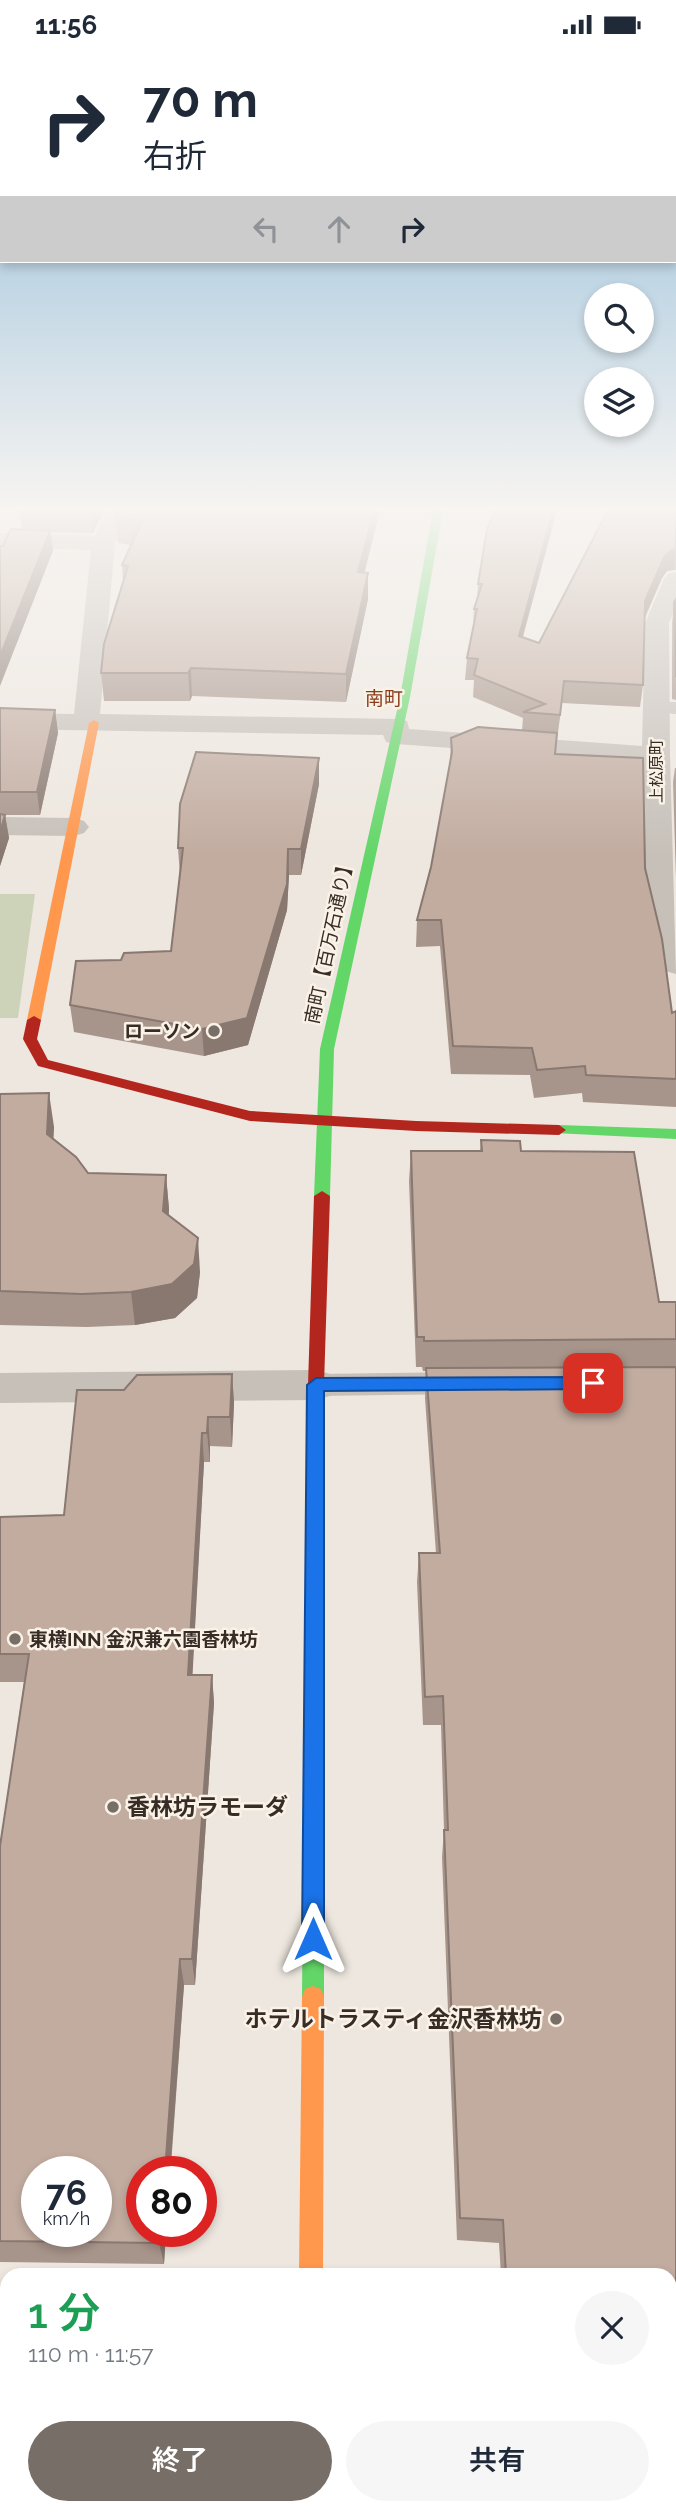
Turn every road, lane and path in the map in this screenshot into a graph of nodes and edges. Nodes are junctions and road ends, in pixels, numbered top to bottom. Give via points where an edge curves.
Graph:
1 (97, 625) edge
2 (417, 625) edge
3 (657, 625) edge
4 (0, 721) edge
5 (90, 723) junction
6 (398, 726) junction
7 (663, 739) edge
8 (0, 826) edge
9 (74, 827) junction
10 (667, 894) edge
11 (676, 964) edge
12 (325, 1119) junction
13 (676, 1134) edge
14 (495, 1383) edge
15 (316, 1385) junction
16 (0, 1388) edge
17 (311, 2268) edge

1 - 5 street
2 - 6 main road, 南町【百万石通り】
3 - 7 street, 上松原町
4 - 5 street
5 - 6 street
5 - 9 main road
6 - 7 street
6 - 12 main road, 南町【百万石通り】 via 327,1049
7 - 10 street, 上松原町
8 - 9 street
9 - 12 main road via 30,1039 43,1063 250,1116
10 - 11 street, 上松原町
12 - 13 main road
12 - 15 main road, 南町【百万石通り】
14 - 15 lane
15 - 16 street
15 - 17 main road, 南町【百万石通り】

